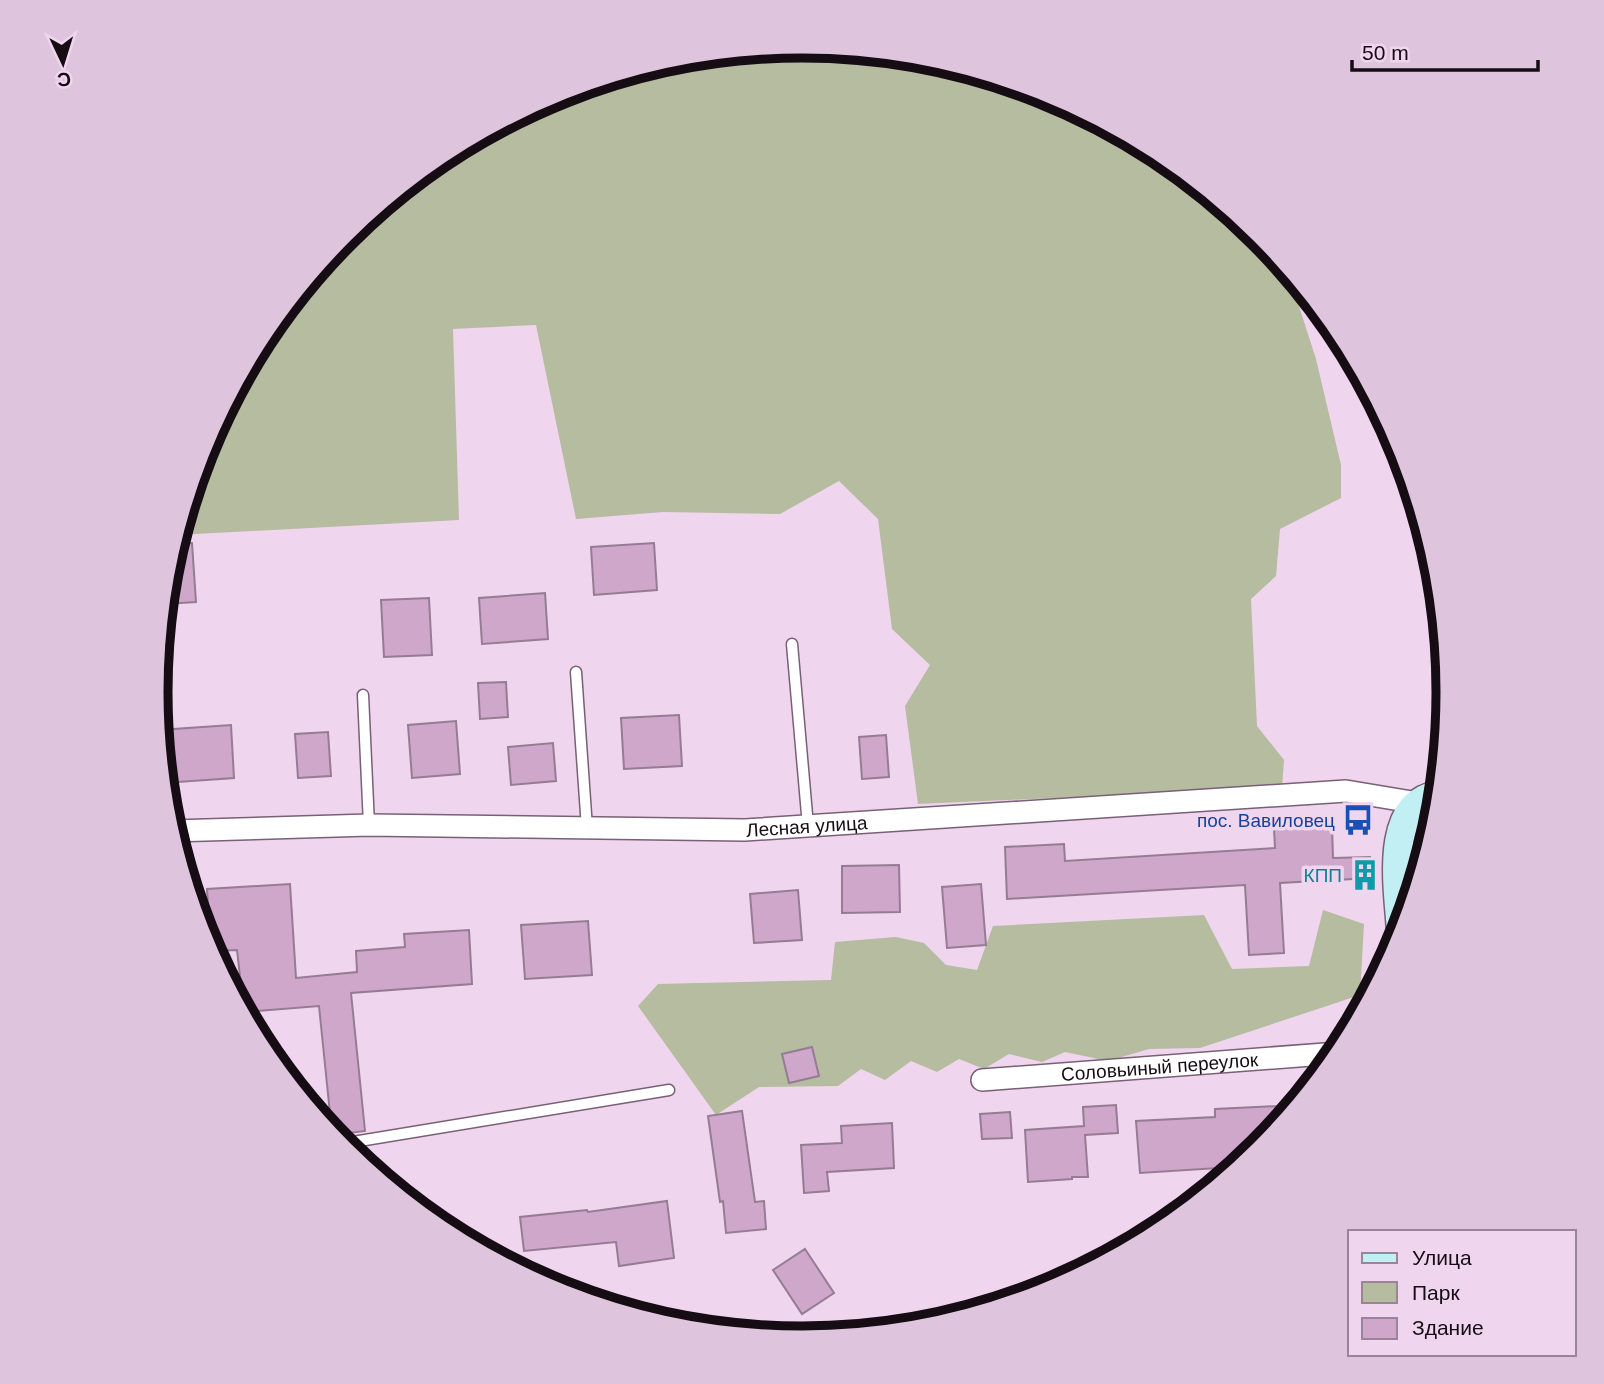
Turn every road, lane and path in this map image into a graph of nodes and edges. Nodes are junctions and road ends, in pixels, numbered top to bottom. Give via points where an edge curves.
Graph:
1 (792, 643) dead end
2 (576, 672) dead end
3 (363, 695) dead end
4 (1427, 799) edge
5 (1427, 800) edge
6 (369, 825) junction
7 (808, 826) junction
8 (587, 828) junction
9 (183, 831) edge
10 (1399, 905) edge
11 (1322, 1054) edge
12 (982, 1080) dead end
13 (669, 1090) dead end
14 (356, 1142) edge

1 - 7 lane
2 - 8 lane
3 - 6 lane
4 - 7 street, Лесная улица via 1346,791
5 - 10 street via 1408,815 1401,831
6 - 8 street, Лесная улица
6 - 9 street, Лесная улица
7 - 8 street, Лесная улица
11 - 12 street, Соловьиный переулок
13 - 14 lane

